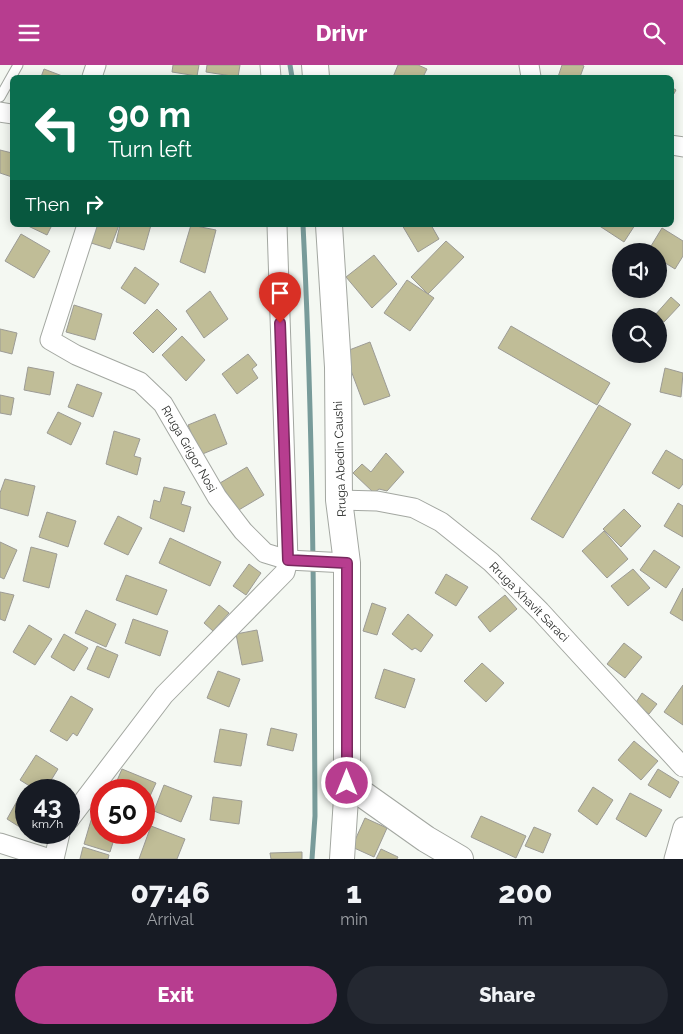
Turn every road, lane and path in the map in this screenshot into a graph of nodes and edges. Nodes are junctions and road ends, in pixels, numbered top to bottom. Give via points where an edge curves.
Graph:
1 (10, 79) edge
2 (0, 97) edge
3 (86, 227) edge
4 (277, 227) edge
5 (329, 227) edge
6 (339, 500) junction
7 (297, 560) junction
8 (336, 562) junction
9 (683, 767) edge
10 (347, 783) junction
11 (80, 806) edge
12 (683, 827) edge
13 (0, 843) edge
14 (56, 844) edge
15 (50, 859) edge
16 (54, 859) edge
17 (342, 859) edge
18 (460, 859) edge
19 (674, 859) edge

1 - 2 lane
3 - 7 street, Rruga Grigor Nosi via 50,340 146,387 163,404 217,497 243,531 265,553
4 - 7 street
5 - 6 main road, Rruga Abedin Caushi via 338,367
6 - 8 main road, Rruga Abedin Caushi
6 - 9 street, Rruga Xhavit Saraci via 377,501 414,508 441,522 491,562 540,611
7 - 8 street
7 - 11 street via 164,695
8 - 10 main road, Rruga Abedin Caushi
10 - 17 street
10 - 18 main road
12 - 19 street
13 - 15 street
14 - 16 street

